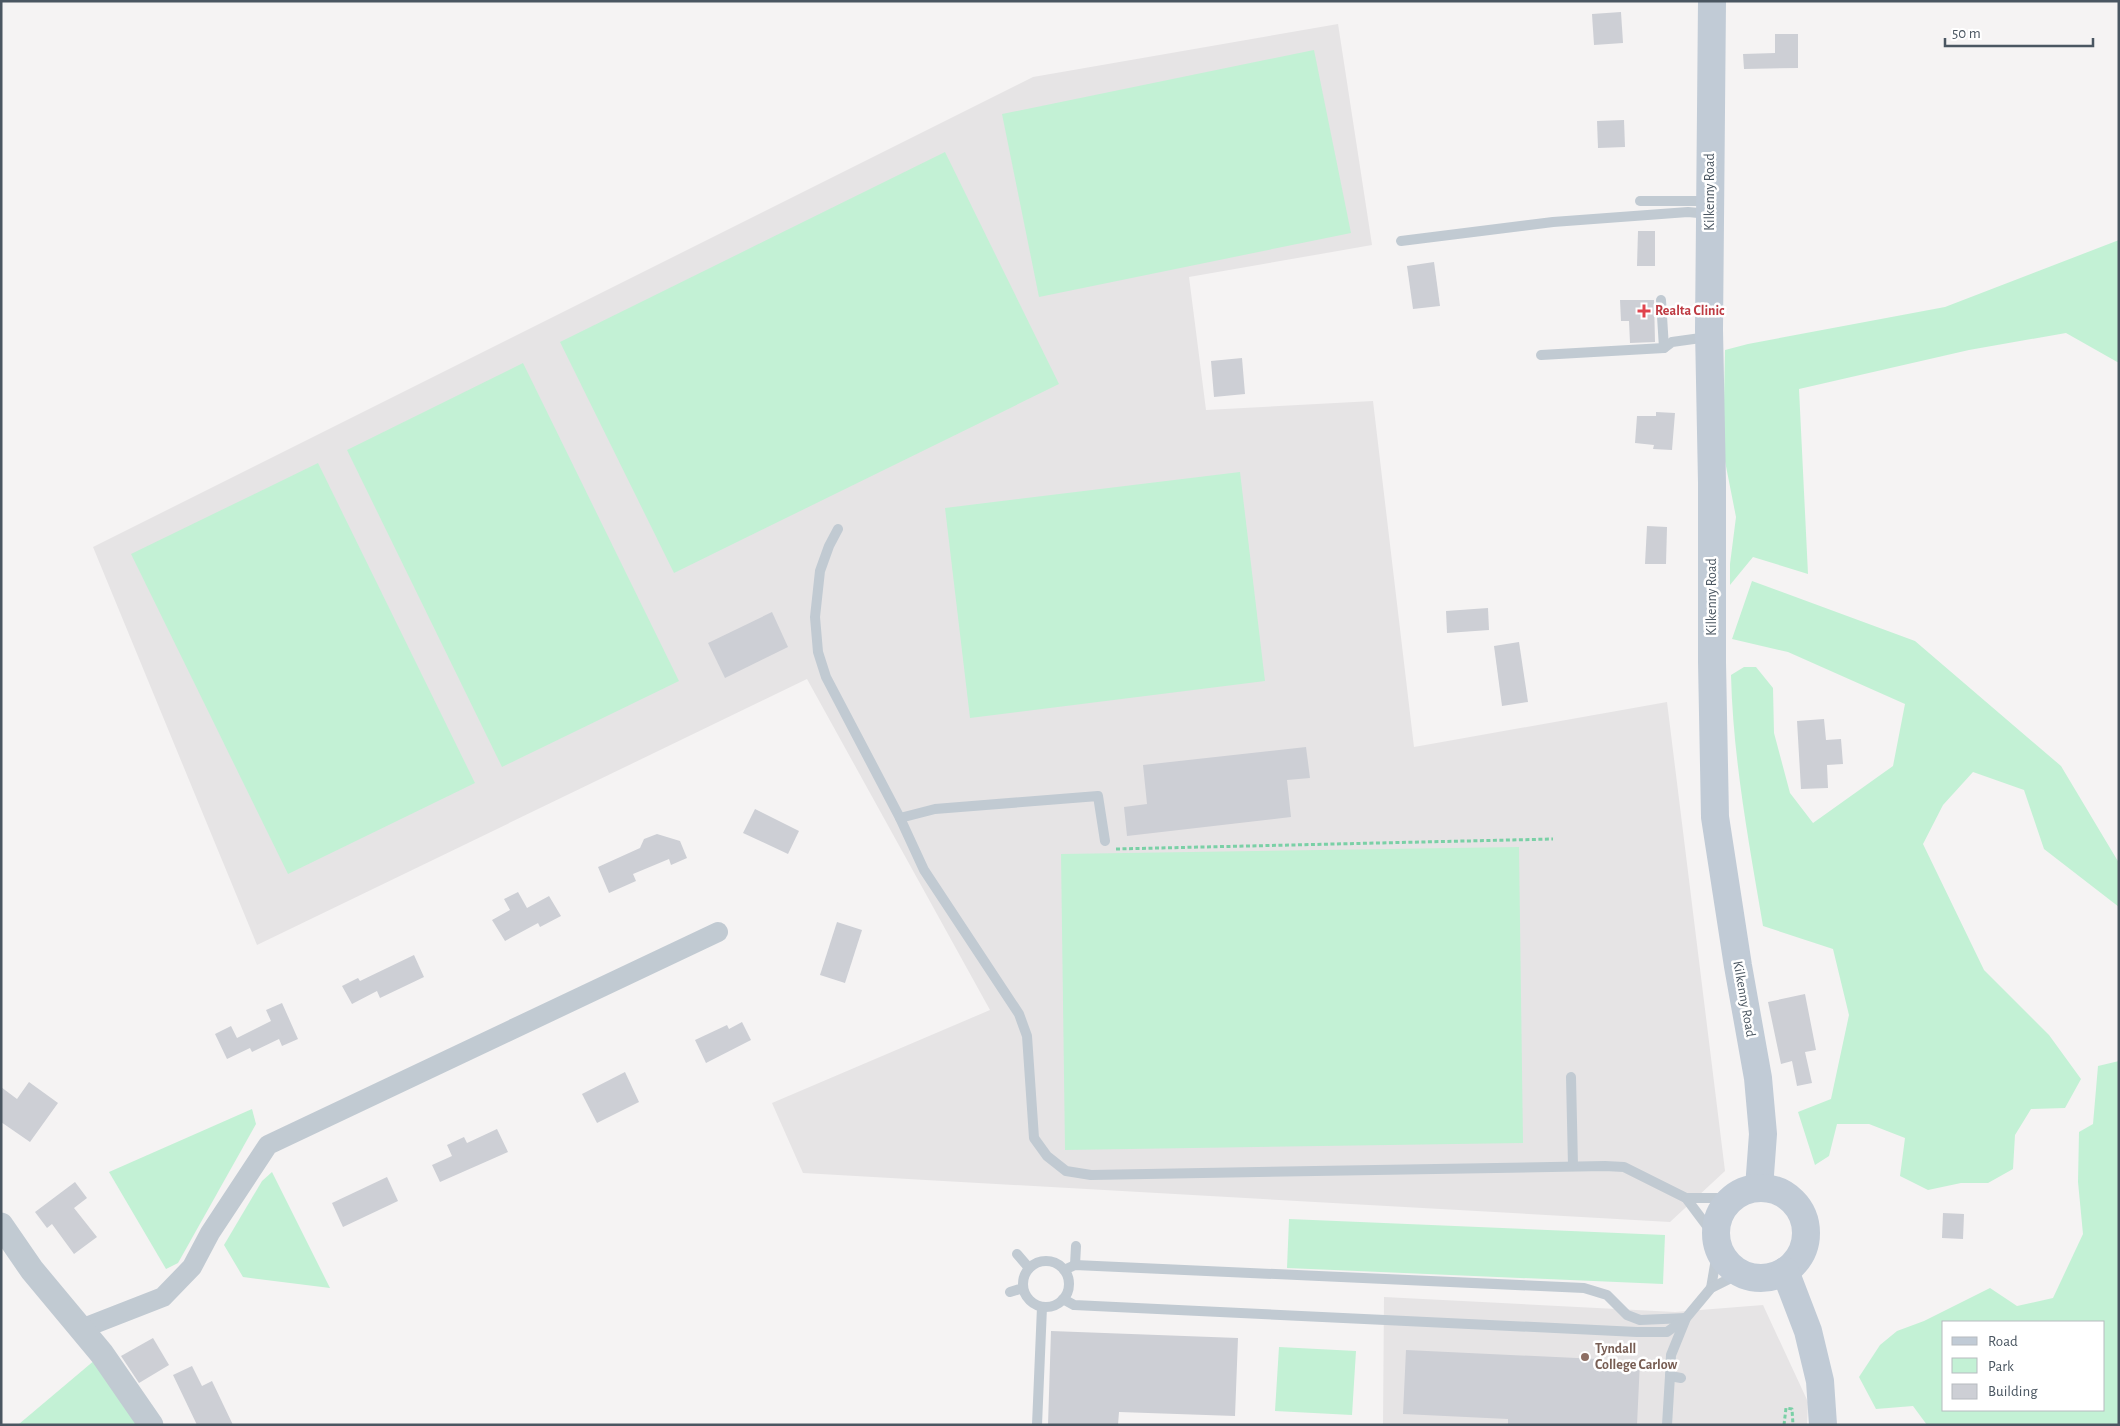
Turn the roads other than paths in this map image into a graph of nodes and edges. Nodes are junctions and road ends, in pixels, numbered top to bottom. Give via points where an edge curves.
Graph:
1 (1712, 1) edge
2 (1640, 202) dead end
3 (1710, 208) junction
4 (1401, 241) dead end
5 (1661, 300) dead end
6 (1710, 337) junction
7 (1664, 348) junction
8 (1541, 355) dead end
9 (838, 530) dead end
10 (900, 818) junction
11 (1104, 841) road end
12 (718, 932) dead end
13 (1570, 1077) dead end
14 (1573, 1166) junction
15 (1759, 1188) junction
16 (1686, 1198) junction
17 (1732, 1198) junction
18 (1, 1225) edge
19 (1717, 1242) junction
20 (1076, 1246) dead end
21 (1017, 1254) dead end
22 (1076, 1265) junction
23 (1029, 1268) junction
24 (1064, 1270) junction
25 (1785, 1271) junction
26 (1741, 1273) junction
27 (1023, 1288) junction
28 (1711, 1288) junction
29 (1010, 1292) dead end
30 (1063, 1299) junction
31 (1042, 1307) junction
32 (1686, 1318) junction
33 (82, 1329) junction
34 (1670, 1376) junction
35 (1681, 1378) dead end
36 (151, 1425) edge
37 (1037, 1425) edge
38 (1667, 1425) edge
39 (1823, 1425) edge

1 - 3 main road, Kilkenny Road
2 - 3 lane
3 - 4 lane via 1553,222
3 - 6 main road, Kilkenny Road
5 - 7 lane
6 - 7 lane via 1672,342
6 - 15 main road, Kilkenny Road via 1715,817 1758,1078 1763,1134
7 - 8 lane
9 - 10 lane via 820,571 815,617 818,652 839,705
10 - 11 lane via 934,809 1098,796
10 - 14 lane via 924,870 1021,1020 1027,1036 1034,1138 1047,1156 1066,1170 1091,1175
12 - 33 street via 268,1145 192,1267 163,1297
13 - 14 lane
14 - 16 lane via 1624,1167
15 - 17 main road
15 - 25 main road via 1784,1194 1798,1206 1805,1223 1802,1250 1798,1259
16 - 17 lane
16 - 19 lane
17 - 19 main road via 1719,1217
18 - 33 street via 32,1270
19 - 26 main road via 1727,1263
19 - 28 lane
20 - 22 lane
21 - 23 lane
22 - 24 lane
22 - 32 lane via 1584,1288 1608,1295 1627,1315 1640,1320
23 - 24 lane via 1035,1263 1051,1261
23 - 27 lane
24 - 30 lane via 1069,1285
25 - 26 main road via 1769,1278
25 - 39 main road via 1808,1331 1820,1381
26 - 28 lane
27 - 29 lane
27 - 31 lane via 1029,1300
28 - 32 lane
30 - 31 lane
30 - 32 lane via 1074,1305 1637,1332 1667,1332
31 - 37 lane
32 - 34 lane via 1670,1354
33 - 36 street
34 - 35 lane
34 - 38 lane

